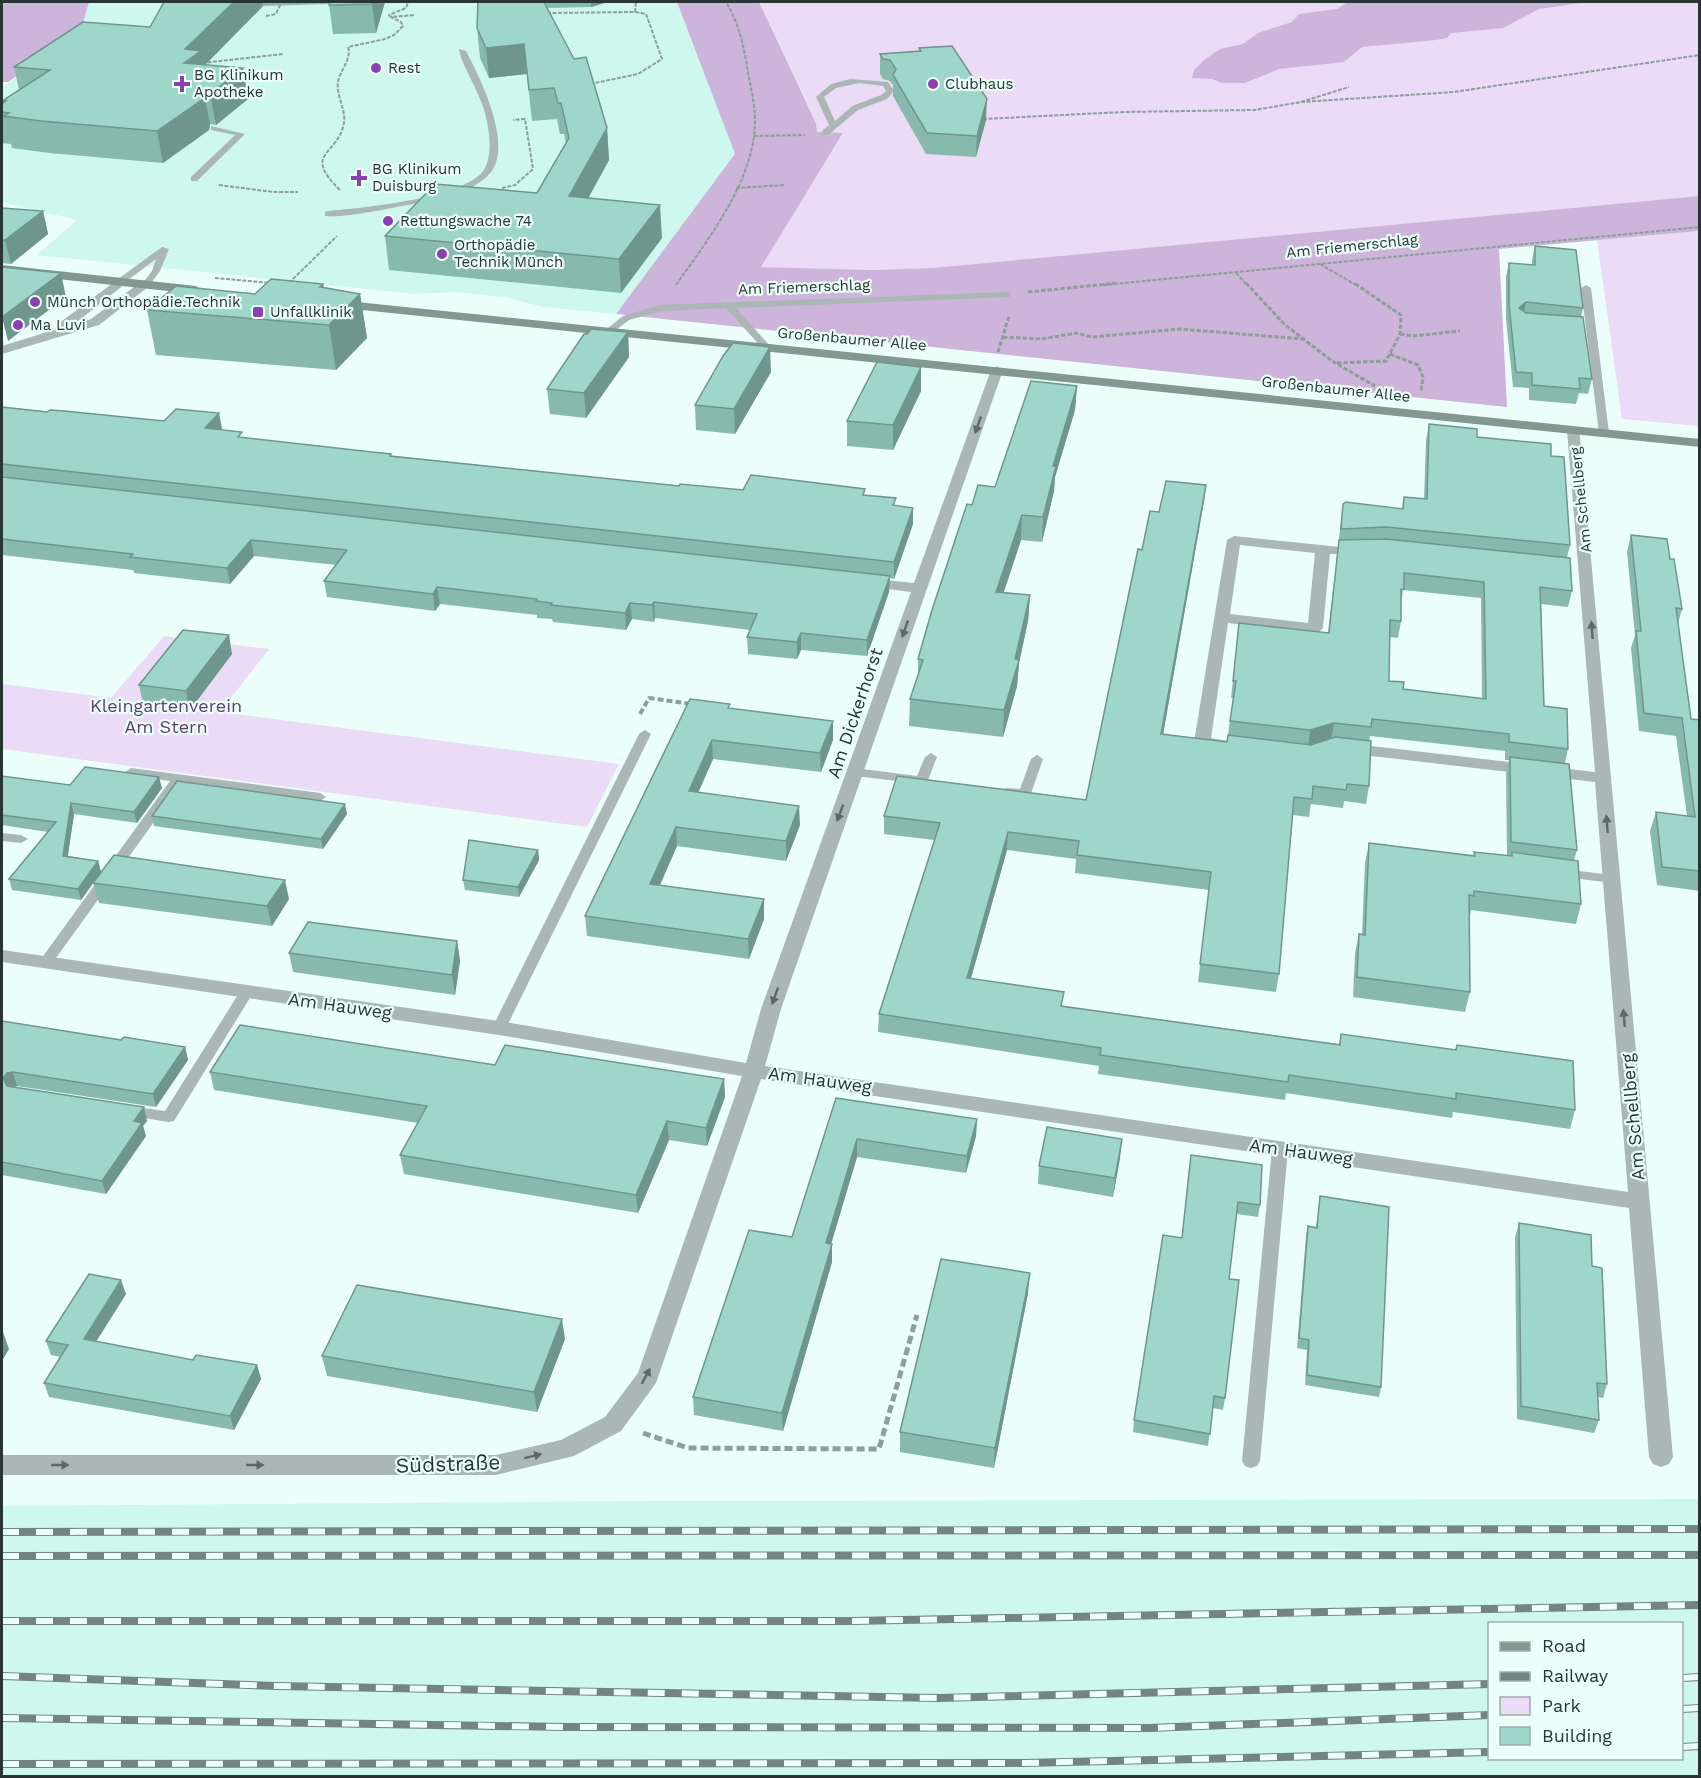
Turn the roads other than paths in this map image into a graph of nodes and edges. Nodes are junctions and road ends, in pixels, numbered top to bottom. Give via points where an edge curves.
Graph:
1 (462, 51) dead end
2 (833, 125) junction
3 (214, 128) edge
4 (825, 133) dead end
5 (194, 179) dead end
6 (328, 214) dead end
7 (2, 269) edge
8 (121, 281) junction
9 (146, 284) junction
10 (1586, 288) dead end
11 (209, 291) edge
12 (1007, 295) road end
13 (322, 303) edge
14 (728, 304) junction
15 (1581, 327) edge
16 (1592, 328) junction
17 (608, 332) junction
18 (51, 336) junction
19 (767, 348) junction
20 (2, 350) edge
21 (997, 363) junction
22 (1574, 430) junction
23 (1604, 433) junction
24 (1700, 443) edge
25 (1323, 549) junction
26 (1383, 549) edge
27 (1565, 567) edge
28 (1588, 570) junction
29 (848, 580) edge
30 (920, 588) junction
31 (1221, 618) junction
32 (645, 734) dead end
33 (1238, 747) edge
34 (1331, 747) edge
35 (931, 757) dead end
36 (1037, 759) dead end
37 (131, 772) edge
38 (855, 772) junction
39 (1603, 778) junction
40 (178, 779) junction
41 (991, 789) edge
42 (320, 797) dead end
43 (2, 837) edge
44 (21, 839) dead end
45 (1543, 870) edge
46 (1612, 879) junction
47 (2, 956) edge
48 (46, 963) junction
49 (246, 993) junction
50 (499, 1028) junction
51 (754, 1071) junction
52 (110, 1108) edge
53 (1280, 1149) junction
54 (1640, 1202) junction
55 (1661, 1457) dead end
56 (1251, 1461) dead end
57 (2, 1466) edge

1 - 6 lane via 487,105 494,150 488,171 468,186 451,192
2 - 2 lane via 855,108 884,98 890,91 885,84 852,81 826,90 820,97
2 - 4 lane
3 - 5 lane via 241,134
7 - 8 main road
8 - 9 main road
8 - 9 lane via 165,249
8 - 18 street
9 - 11 main road
9 - 18 street via 95,322
10 - 16 lane
12 - 14 lane, Am Friemerschlag
13 - 17 main road, Großenbaumer Allee
14 - 17 lane, Am Friemerschlag via 660,308 626,318
14 - 19 lane
15 - 16 lane
16 - 23 lane
17 - 19 main road, Großenbaumer Allee
18 - 20 street
19 - 21 main road, Großenbaumer Allee
21 - 22 main road, Großenbaumer Allee
21 -> 30 street, Am Dickerhorst
22 - 23 main road, Großenbaumer Allee
22 - 28 street, Am Schellberg
23 - 24 main road, Großenbaumer Allee
25 - 26 street
25 - 31 street via 1234,540
25 - 31 street via 1315,628
27 - 28 street, Am Schellberg
39 -> 28 street, Am Schellberg
29 - 30 street
30 -> 38 street, Am Dickerhorst
31 - 33 street via 1202,742
32 - 50 lane
34 - 39 street
35 - 38 lane via 928,781
36 - 41 lane via 1025,793
37 - 40 lane
38 -> 51 street, Am Dickerhorst via 771,1009
46 -> 39 street, Am Schellberg
40 - 42 lane
40 - 48 lane
43 - 44 lane
45 - 46 lane
54 -> 46 street, Am Schellberg
47 - 48 street, Am Hauweg
48 - 49 street, Am Hauweg
49 - 50 street, Am Hauweg
49 - 52 lane via 169,1117
50 - 51 street, Am Hauweg
51 - 53 street, Am Hauweg
57 -> 51 street, Südstraße via 496,1465 566,1449 613,1424 648,1377
53 - 54 street, Am Hauweg
53 - 56 lane
54 - 55 street, Am Schellberg

